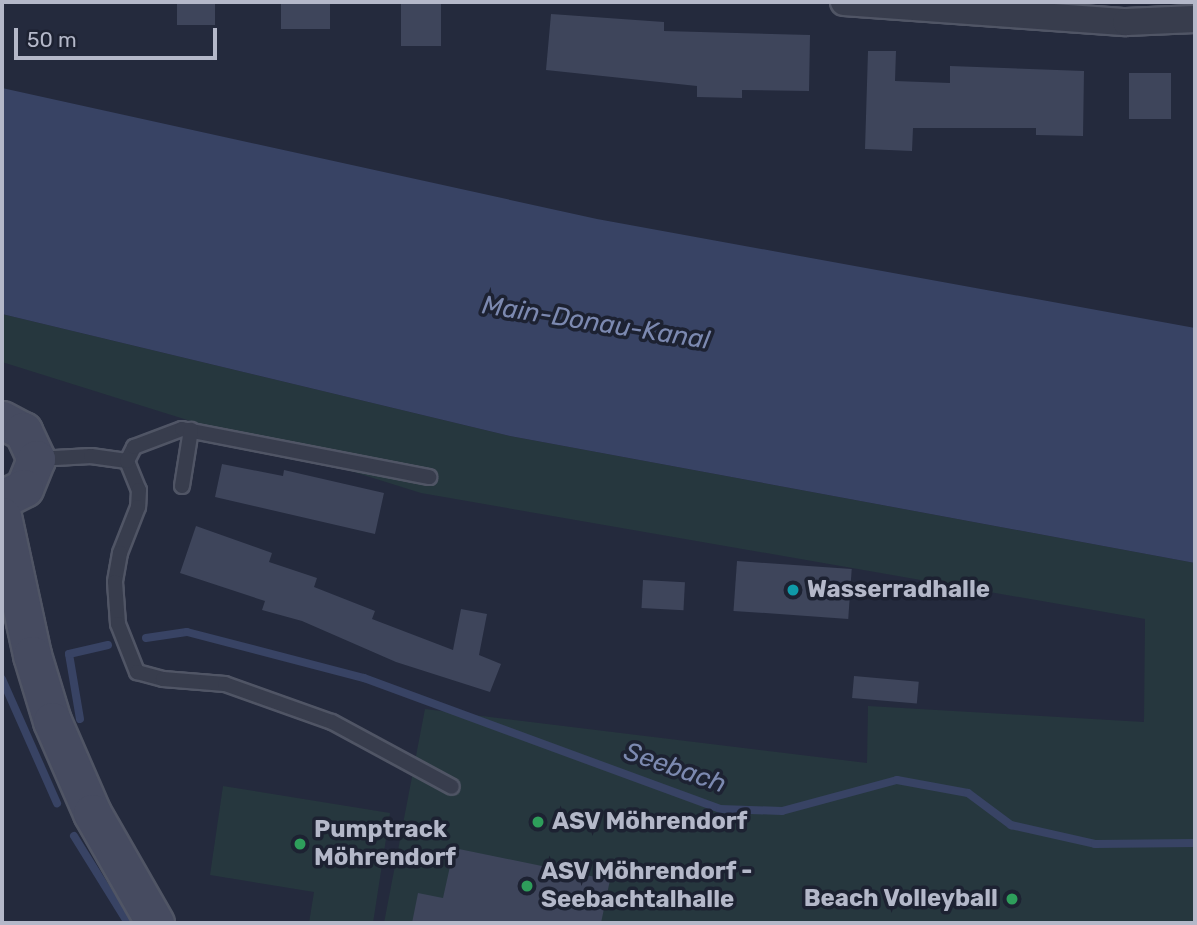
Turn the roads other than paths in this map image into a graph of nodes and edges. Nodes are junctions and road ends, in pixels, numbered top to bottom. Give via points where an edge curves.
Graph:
1 (856, 2) edge
2 (1195, 19) edge
3 (2, 420) edge
4 (191, 430) junction
5 (36, 459) junction
6 (127, 461) junction
7 (429, 477) dead end
8 (182, 486) dead end
9 (2, 499) edge
10 (2, 516) edge
11 (452, 787) dead end
12 (155, 923) edge

1 - 2 street via 1126,22
3 - 5 street via 23,430
4 - 6 lane via 161,435 134,447
4 - 7 lane
4 - 8 lane
5 - 6 lane via 91,456
5 - 9 street via 24,488
6 - 11 lane via 139,490 115,582 118,624 137,672 225,684 332,722
10 - 12 street via 32,655 52,720 92,813

